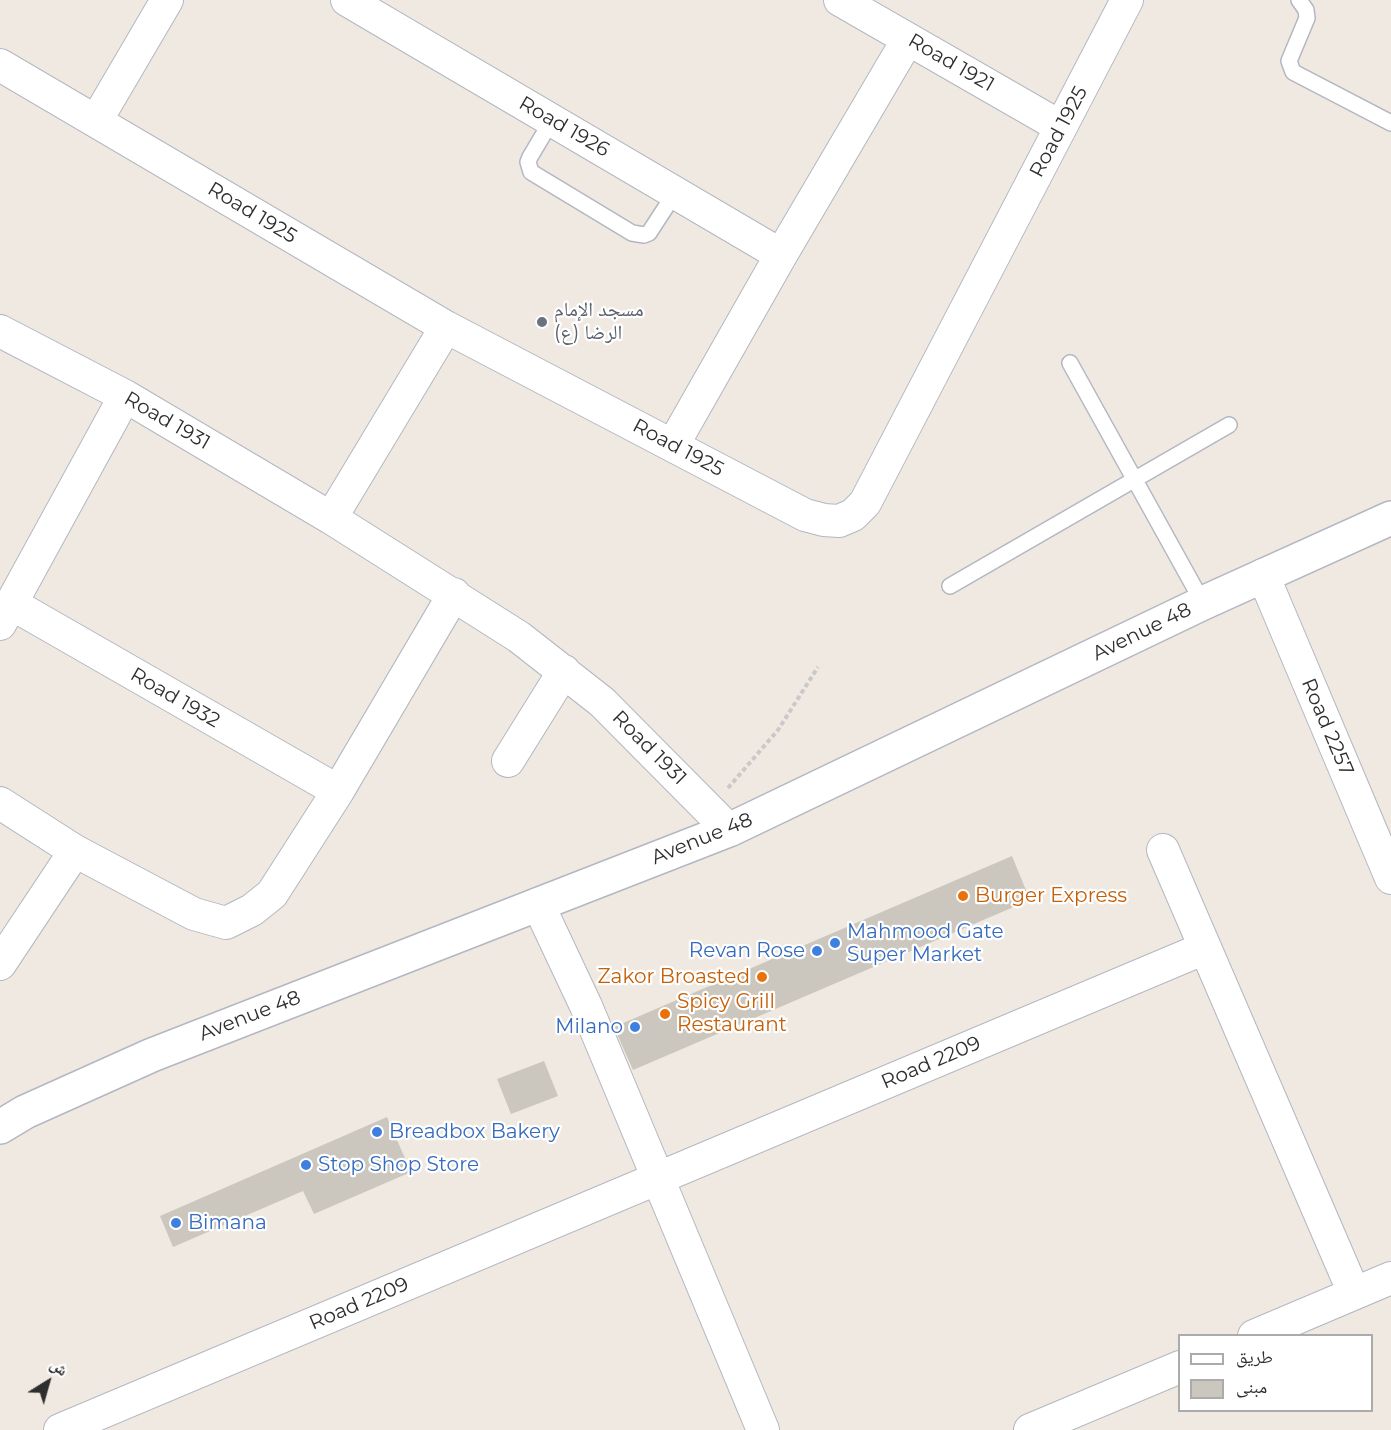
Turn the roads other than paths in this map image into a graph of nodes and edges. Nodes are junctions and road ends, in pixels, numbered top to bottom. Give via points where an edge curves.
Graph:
1 (167, 0) edge
2 (347, 0) edge
3 (840, 0) edge
4 (1127, 0) edge
5 (1299, 0) edge
6 (908, 39) junction
7 (0, 65) edge
8 (552, 120) junction
9 (96, 121) junction
10 (1391, 123) edge
11 (1061, 127) junction
12 (675, 193) junction
13 (781, 255) junction
14 (446, 327) junction
15 (0, 331) edge
16 (1070, 363) dead end
17 (125, 396) junction
18 (1229, 426) dead end
19 (673, 445) junction
20 (1135, 480) junction
21 (331, 518) junction
22 (1391, 519) edge
23 (1263, 575) junction
24 (950, 586) dead end
25 (454, 594) junction
26 (1203, 603) junction
27 (6, 614) edge
28 (564, 671) junction
29 (508, 761) dead end
30 (338, 791) junction
31 (0, 803) edge
32 (720, 819) junction
33 (1162, 850) dead end
34 (75, 851) junction
35 (1391, 879) edge
36 (538, 904) junction
37 (1205, 948) junction
38 (0, 964) edge
39 (0, 1127) edge
40 (658, 1178) junction
41 (1391, 1278) edge
42 (1354, 1293) junction
43 (1256, 1334) edge
44 (1178, 1367) edge
45 (60, 1430) edge
46 (763, 1430) edge
47 (1030, 1430) edge

1 - 9 street
2 - 8 street, Road 1926
3 - 6 street, Road 1921
4 - 11 street, Road 1925
5 - 10 lane via 1307,18 1289,61 1293,72
6 - 11 street, Road 1921
6 - 13 street
7 - 9 street, Road 1925
8 - 12 street, Road 1926
8 - 12 lane via 528,167 536,176 632,233 644,235 653,229
9 - 14 street, Road 1925
11 - 19 street, Road 1925 via 865,503 853,515 839,521 805,515
12 - 13 street, Road 1926
13 - 19 street
14 - 19 street, Road 1925
14 - 21 street
15 - 17 street, Road 1931
16 - 20 lane
17 - 21 street, Road 1931
17 - 27 street, Road 1932
18 - 20 lane
20 - 24 lane
20 - 26 lane
21 - 25 street, Road 1931
22 - 23 street, Avenue 48
23 - 26 street, Avenue 48
23 - 35 street, Road 2257
25 - 28 street, Road 1931
25 - 30 street
26 - 32 street, Avenue 48
27 - 30 street, Road 1932
28 - 29 street
28 - 32 street, Road 1931 via 602,702
30 - 34 street via 272,894 226,923 194,914
31 - 34 street
32 - 36 street, Avenue 48
33 - 37 street
34 - 38 street
36 - 39 street, Avenue 48 via 152,1054
36 - 40 street via 586,1006
37 - 40 street, Road 2209
37 - 42 street
40 - 45 street, Road 2209
40 - 46 street
41 - 42 street
42 - 43 street
44 - 47 street

